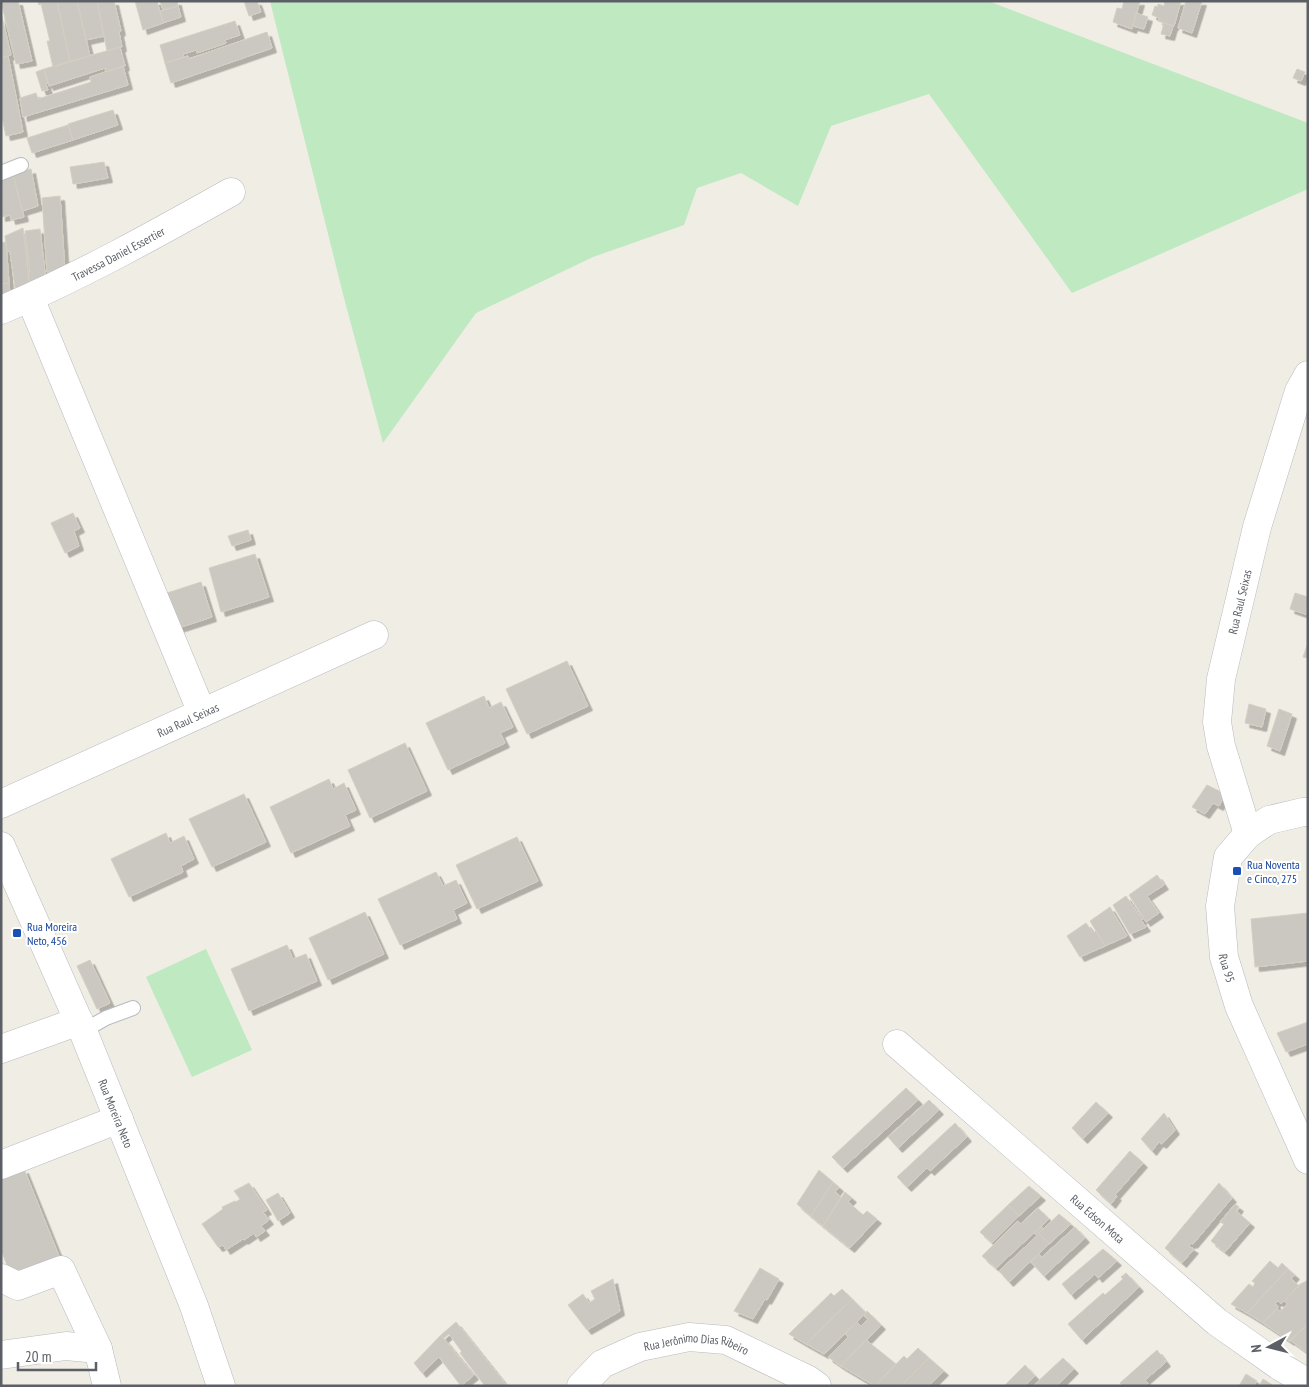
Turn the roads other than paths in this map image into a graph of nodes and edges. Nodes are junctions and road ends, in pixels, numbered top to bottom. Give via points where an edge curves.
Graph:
1 (21, 166) dead end
2 (1, 172) edge
3 (231, 192) dead end
4 (30, 298) junction
5 (1, 310) edge
6 (1308, 374) edge
7 (374, 635) dead end
8 (202, 713) junction
9 (1, 804) edge
10 (1308, 812) edge
11 (1248, 834) junction
12 (1, 846) edge
13 (133, 1008) dead end
14 (81, 1026) junction
15 (897, 1044) dead end
16 (1, 1048) edge
17 (119, 1119) junction
18 (1308, 1160) edge
19 (1, 1165) edge
20 (1, 1278) edge
21 (98, 1349) junction
22 (1, 1355) edge
23 (811, 1383) edge
24 (1308, 1384) edge
25 (107, 1386) edge
26 (220, 1386) edge
27 (581, 1386) edge

1 - 2 lane
3 - 4 street, Travessa Daniel Essertier via 114,257
4 - 5 street, Travessa Daniel Essertier
4 - 8 street
6 - 11 street, Rua Raul Seixas via 1299,390 1257,527 1221,679 1217,722
7 - 8 street, Rua Raul Seixas
8 - 9 street, Rua Raul Seixas
10 - 11 street, Rua 95 via 1269,820
11 - 18 street, Rua 95 via 1228,857 1220,906 1224,957 1239,1006
12 - 14 street, Rua Moreira Neto
13 - 14 lane
14 - 16 street
14 - 17 street, Rua Moreira Neto
15 - 24 street, Rua Edson Mota via 1217,1322
17 - 19 street
17 - 26 street, Rua Moreira Neto via 194,1306
20 - 21 street via 18,1286 61,1270
21 - 22 street via 66,1346
21 - 25 street
23 - 27 street, Rua Jerônimo Dias Ribeiro via 726,1340 689,1337 640,1347 602,1364

